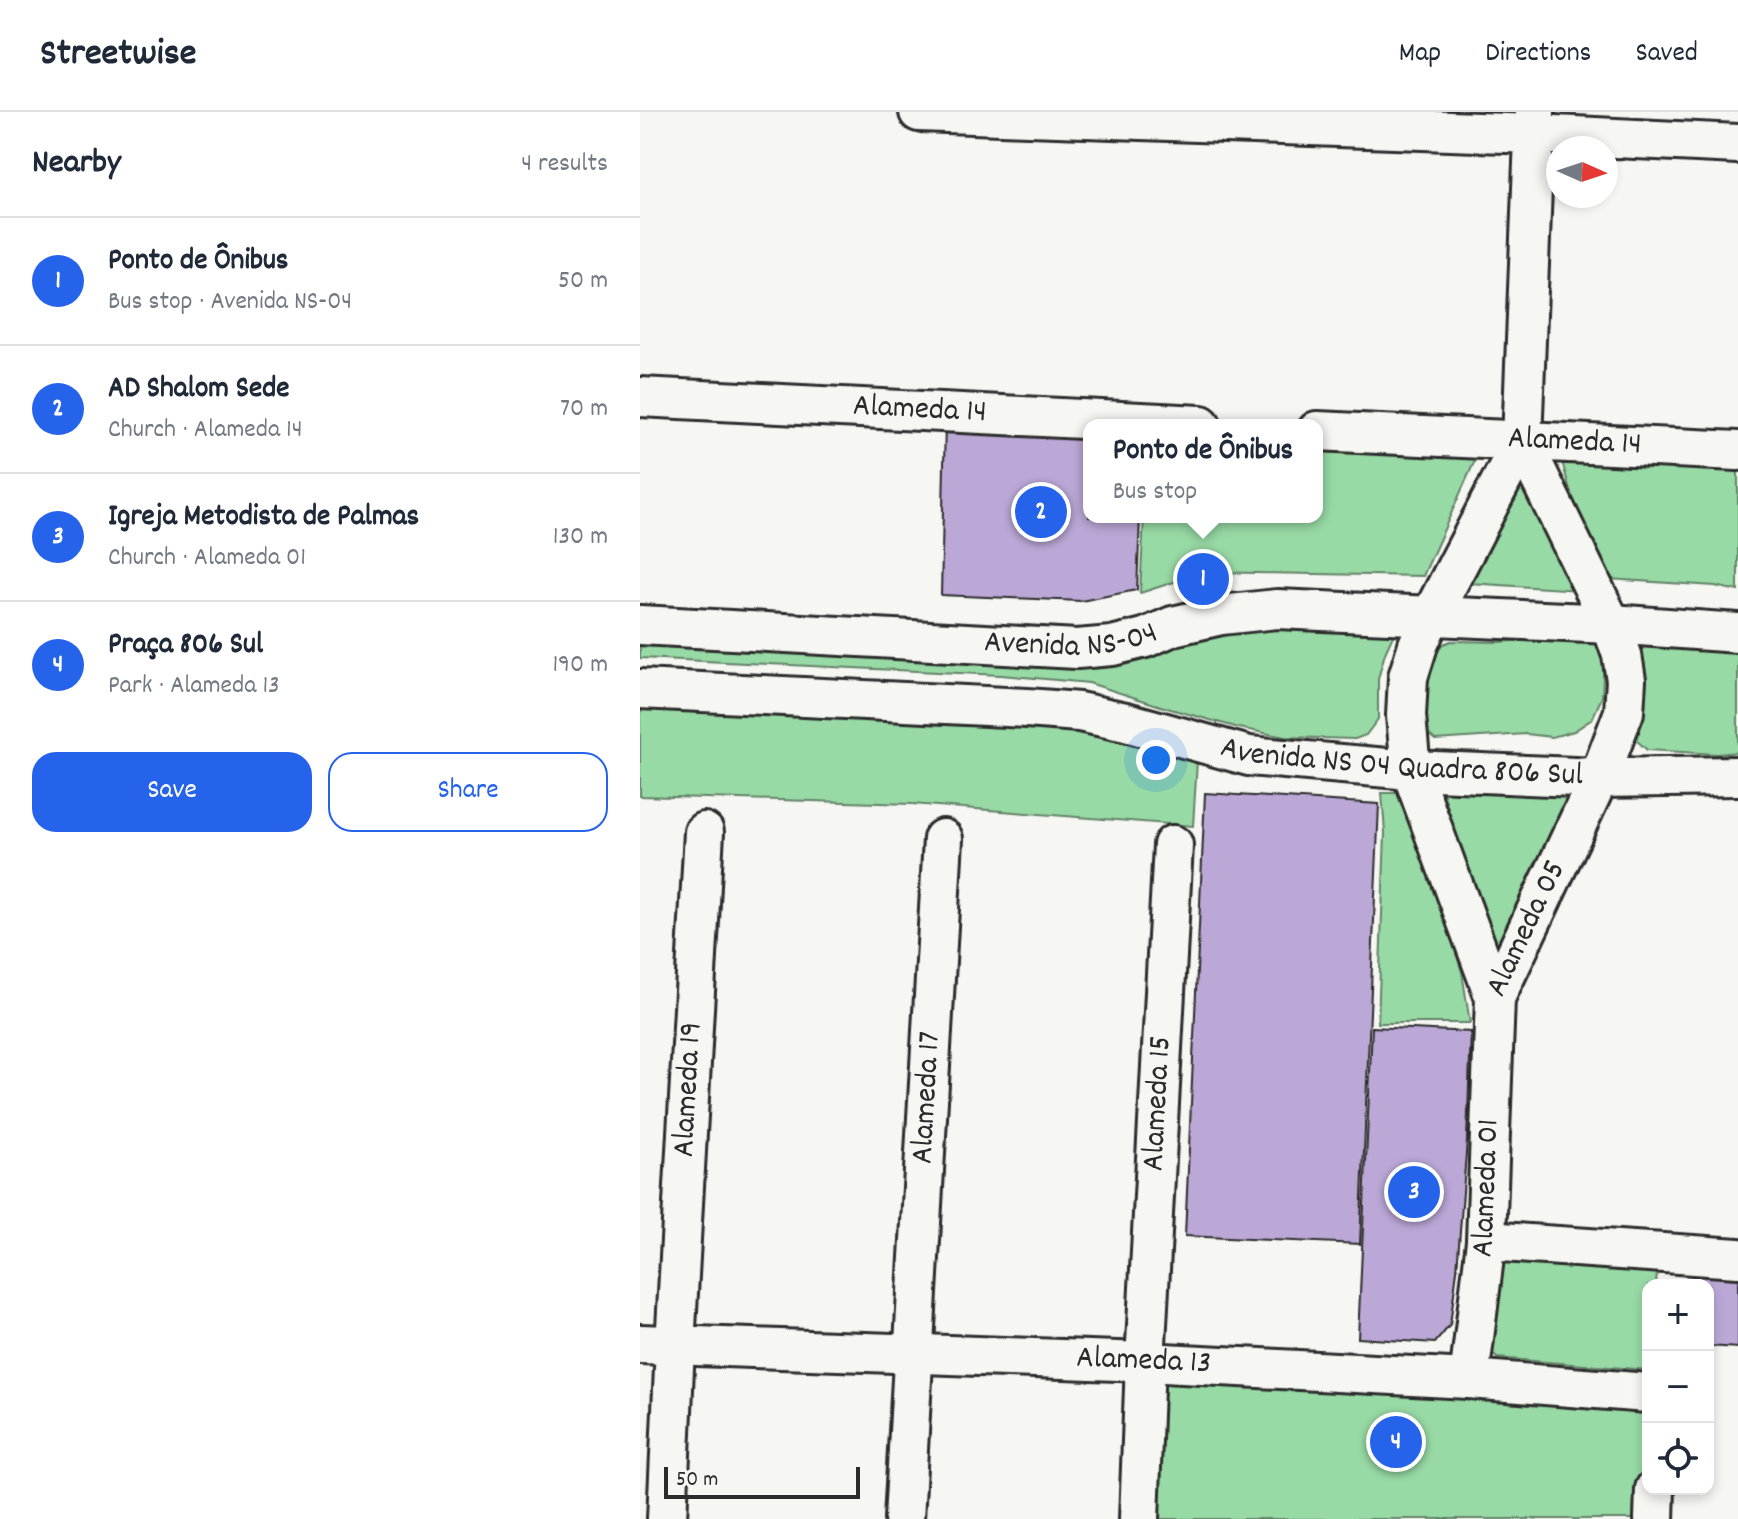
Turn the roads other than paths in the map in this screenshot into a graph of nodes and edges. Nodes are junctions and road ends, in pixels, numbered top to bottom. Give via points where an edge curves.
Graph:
1 (919, 112) edge
2 (1534, 123) edge
3 (1738, 144) edge
4 (640, 397) edge
5 (1083, 419) edge
6 (1323, 431) edge
7 (1522, 441) junction
8 (1738, 451) edge
9 (1431, 616) junction
10 (1611, 624) junction
11 (640, 625) edge
12 (1738, 633) edge
13 (640, 689) edge
14 (1411, 770) junction
15 (1738, 776) edge
16 (1599, 778) junction
17 (704, 832) dead end
18 (943, 839) dead end
19 (1173, 845) dead end
20 (1495, 998) junction
21 (1486, 1241) junction
22 (1738, 1258) edge
23 (1671, 1270) edge
24 (657, 1345) edge
25 (914, 1355) junction
26 (1145, 1362) junction
27 (1469, 1379) junction
28 (1642, 1393) edge
29 (1655, 1495) edge
30 (667, 1519) edge
31 (904, 1519) edge
32 (1139, 1519) edge
33 (1654, 1519) edge

1 - 2 street
2 - 3 street
2 - 7 street, Alameda 05
4 - 5 street, Alameda 14
6 - 7 street, Alameda 14
7 - 8 street, Alameda 14
7 - 9 street, Alameda 05
7 - 10 street, Alameda 05
9 - 10 street, Avenida NS-04
9 - 11 street, Avenida NS-04 via 1277,609 1221,615 1112,646 1077,649
9 - 14 street, Alameda 05 via 1408,677
10 - 12 street, Avenida NS-04
10 - 16 street, Alameda 05 via 1626,680 1624,712
13 - 14 street, Avenida NS 04 Quadra 806 Sul via 1079,712 1249,756
14 - 16 street, Avenida NS 04 Quadra 806 Sul
14 - 20 street, Alameda 05
15 - 16 street, Avenida NS 04 Quadra 806 Sul
16 - 20 street, Alameda 05
17 - 24 street, Alameda 19
18 - 25 street, Alameda 17
19 - 26 street, Alameda 15
20 - 21 street, Alameda 01
21 - 23 street
21 - 27 street, Alameda 01
22 - 23 street
24 - 25 street, Alameda 13
24 - 30 street, Alameda 19
25 - 26 street, Alameda 13
25 - 31 street, Alameda 17
26 - 27 street, Alameda 13
26 - 32 street, Alameda 15
27 - 28 street, Alameda 13
29 - 33 street

